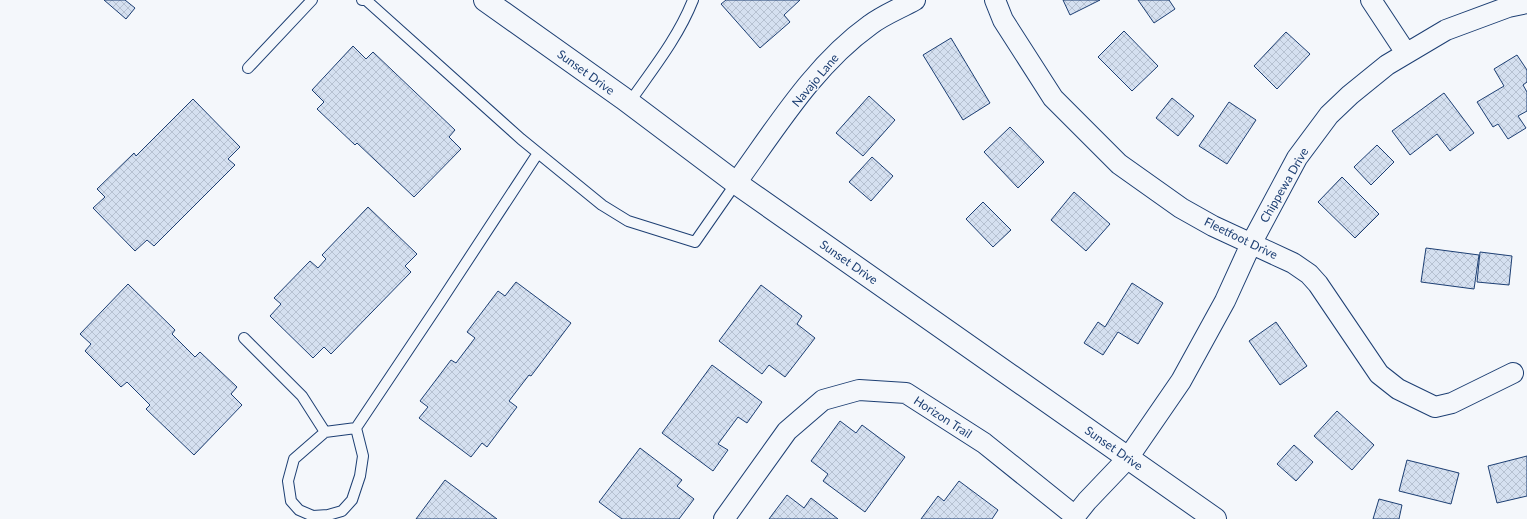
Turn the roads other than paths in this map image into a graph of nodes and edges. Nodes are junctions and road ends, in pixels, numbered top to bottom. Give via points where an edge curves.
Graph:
1 (312, 0) edge
2 (362, 0) edge
3 (485, 0) edge
4 (693, 0) edge
5 (915, 0) edge
6 (995, 0) edge
7 (1371, 0) edge
8 (1527, 2) edge
9 (1406, 53) junction
10 (248, 68) dead end
11 (629, 103) junction
12 (538, 153) junction
13 (736, 183) junction
14 (1251, 244) junction
15 (244, 338) dead end
16 (1513, 372) dead end
17 (356, 428) junction
18 (325, 432) junction
19 (1128, 458) junction
20 (1075, 517) edge
21 (724, 519) edge
22 (1216, 519) edge

1 - 10 lane
2 - 12 lane via 366,0
3 - 11 street, Sunset Drive
4 - 11 lane via 670,45
5 - 13 street, Navajo Lane via 870,24 835,54 810,83
6 - 14 street, Fleetfoot Drive via 1003,20 1053,98 1119,164 1181,208
7 - 9 street
8 - 9 street, Chippewa Drive via 1446,30
9 - 14 street, Chippewa Drive via 1374,75 1329,115 1297,158
11 - 13 street, Sunset Drive
12 - 13 lane via 602,205 628,221 695,242
12 - 17 lane
13 - 19 street, Sunset Drive
14 - 16 street, Fleetfoot Drive via 1293,263 1309,274 1379,374 1404,392 1435,407 1452,403
14 - 19 street, Chippewa Drive via 1225,301 1181,381
15 - 18 lane via 302,396
17 - 18 lane
17 - 18 lane via 363,456 352,500 342,511 328,516 313,516 299,510 291,501 288,481 294,459
19 - 20 street, Horizon Trail
19 - 22 street, Sunset Drive
20 - 21 street, Horizon Trail via 984,443 906,393 859,390 823,400 787,431

